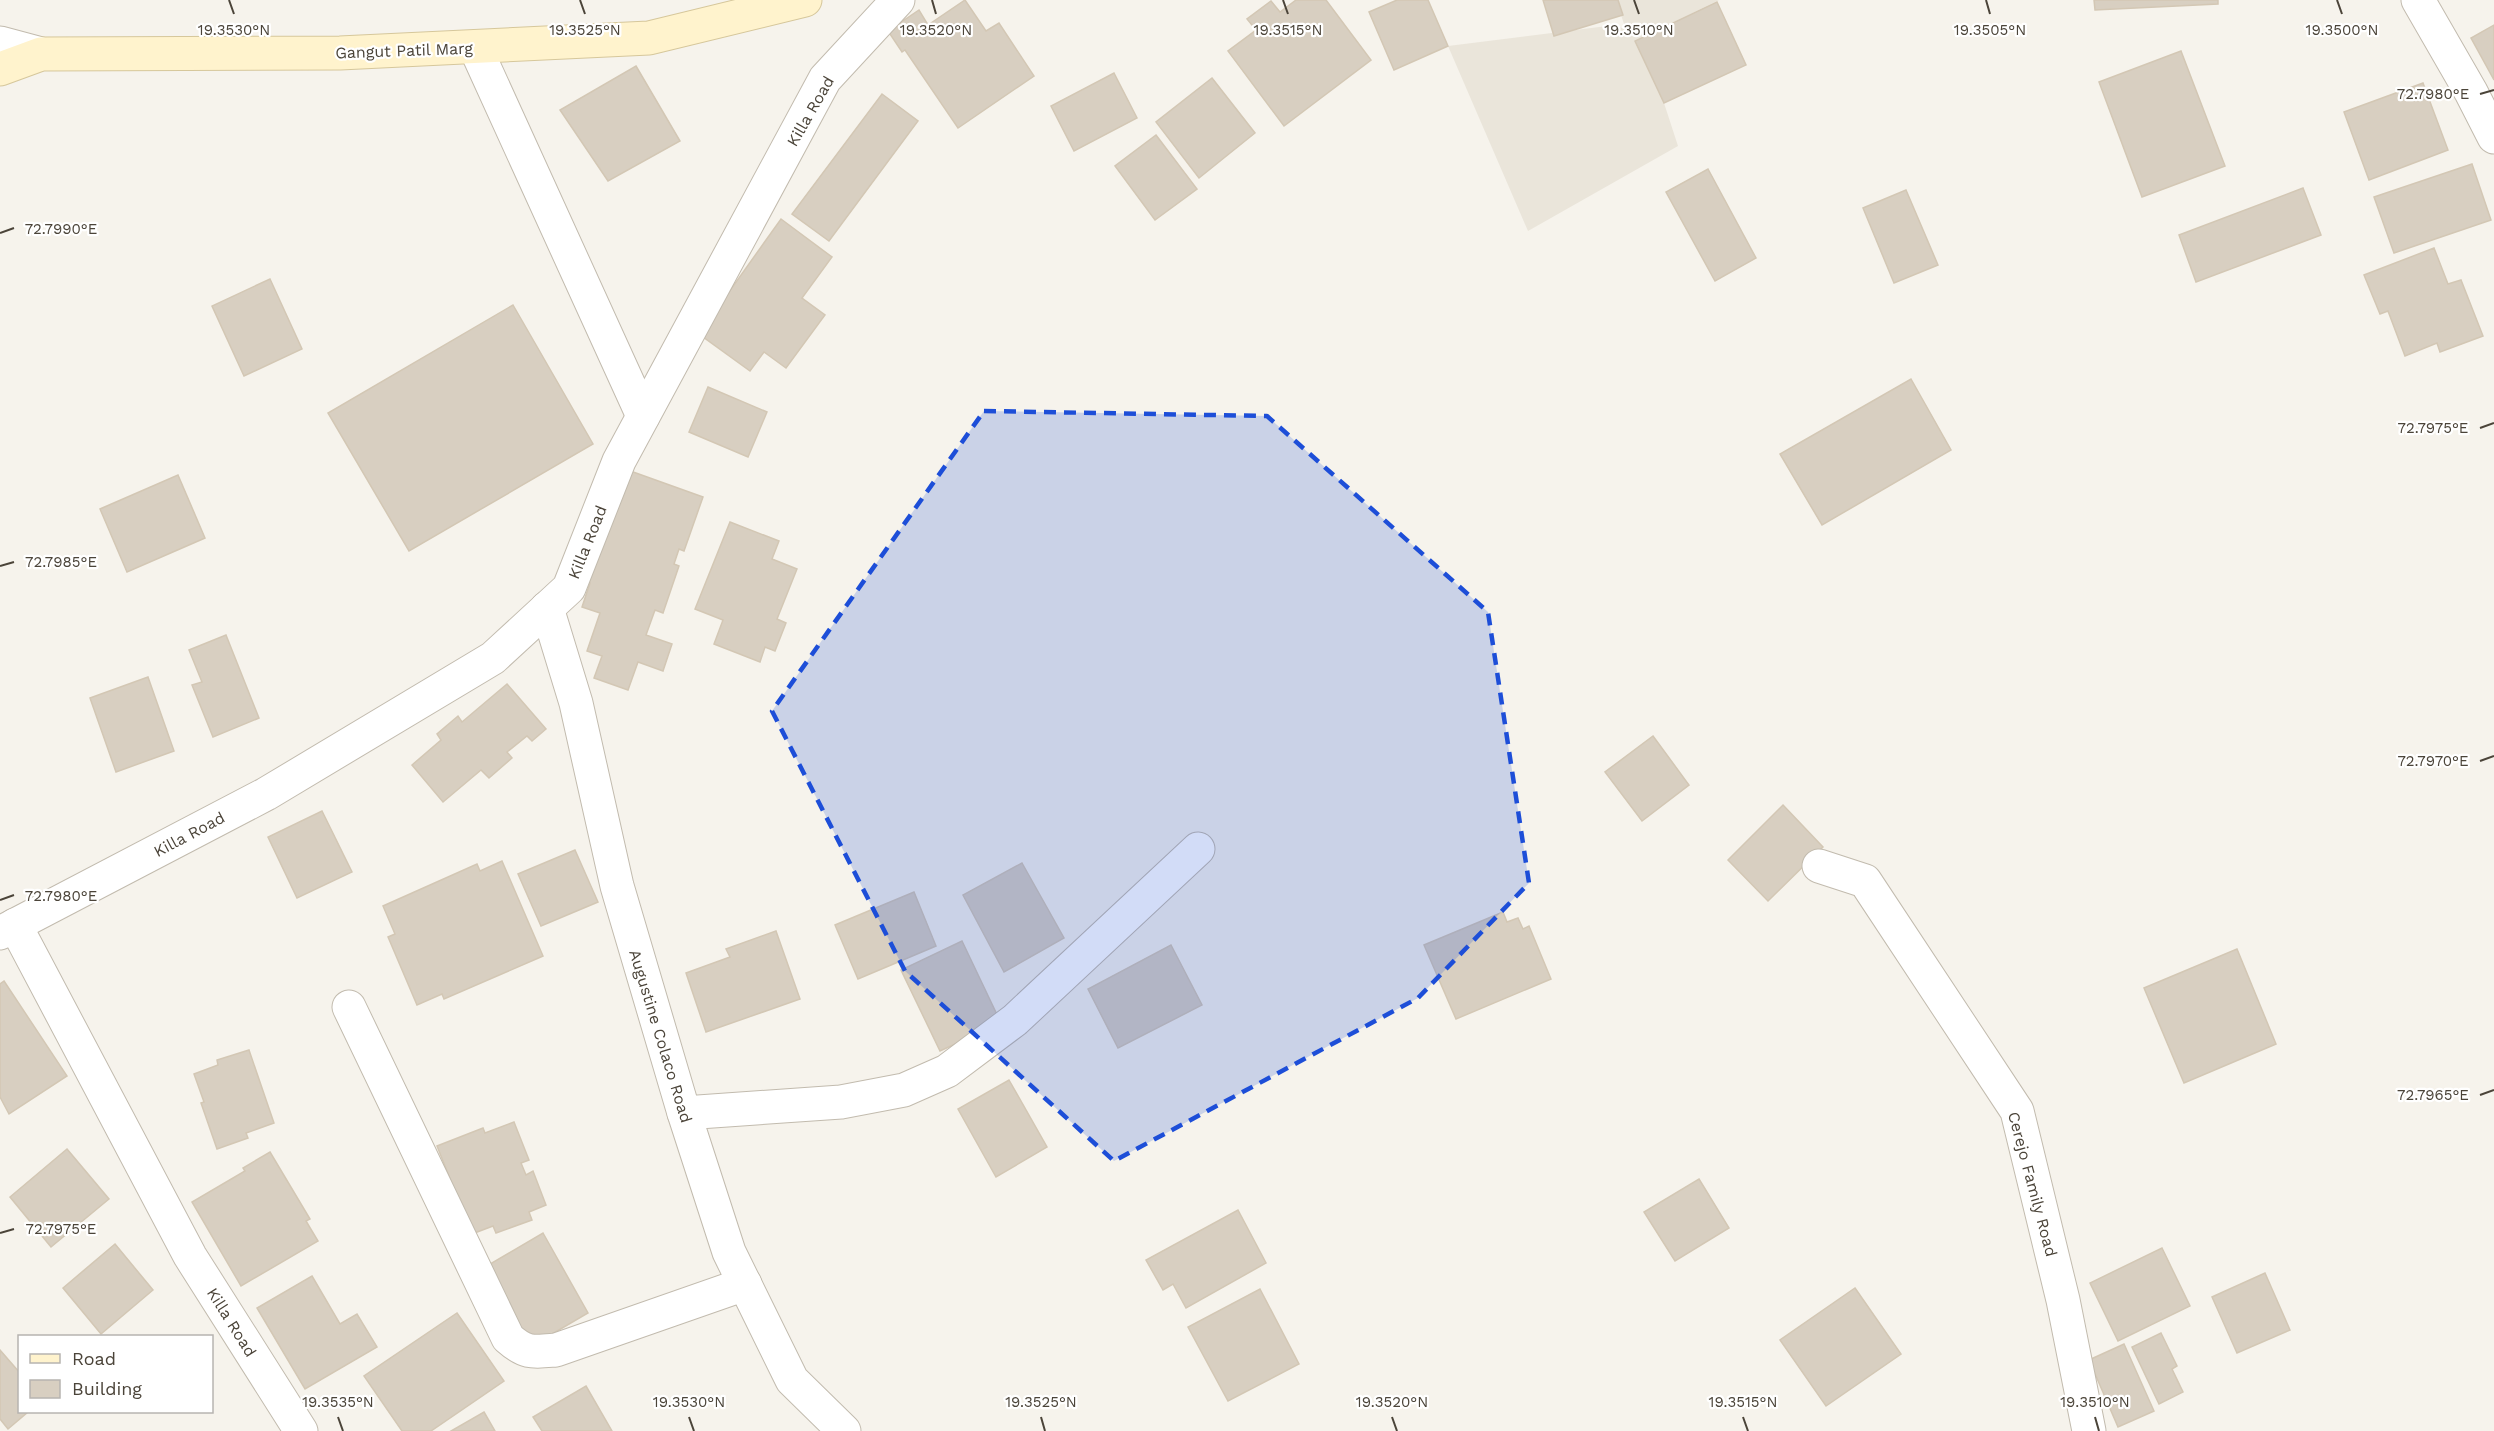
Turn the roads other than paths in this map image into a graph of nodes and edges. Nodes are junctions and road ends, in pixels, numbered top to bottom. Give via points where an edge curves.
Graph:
1 (805, 0) edge
2 (898, 0) edge
3 (2418, 0) edge
4 (0, 43) edge
5 (475, 47) junction
6 (41, 54) junction
7 (0, 69) edge
8 (2494, 137) edge
9 (643, 416) junction
10 (548, 608) junction
11 (1198, 849) dead end
12 (1819, 866) dead end
13 (7, 929) edge
14 (349, 1007) dead end
15 (684, 1113) junction
16 (744, 1284) junction
17 (301, 1431) edge
18 (844, 1431) edge
19 (2089, 1431) edge

1 - 5 main road, Gangut Patil Marg via 649,38
2 - 9 street, Killa Road via 825,79
3 - 8 street
4 - 6 street, Gangut Patil Marg
5 - 6 main road, Gangut Patil Marg via 340,53
5 - 9 street
6 - 7 main road
9 - 10 street, Killa Road via 619,461 568,588
10 - 13 street, Killa Road via 493,658 266,794
10 - 15 street, Augustine Colaco Road via 576,703 617,886
11 - 15 street via 1015,1020 947,1071 904,1090 841,1102
12 - 19 street, Cerejo Family Road via 1865,881 2017,1111 2063,1300
13 - 17 street, Killa Road via 190,1256
14 - 16 street via 508,1338 521,1350 556,1350
15 - 16 street, Augustine Colaco Road via 729,1252
16 - 18 street, Augustine Colaco Road via 792,1380

